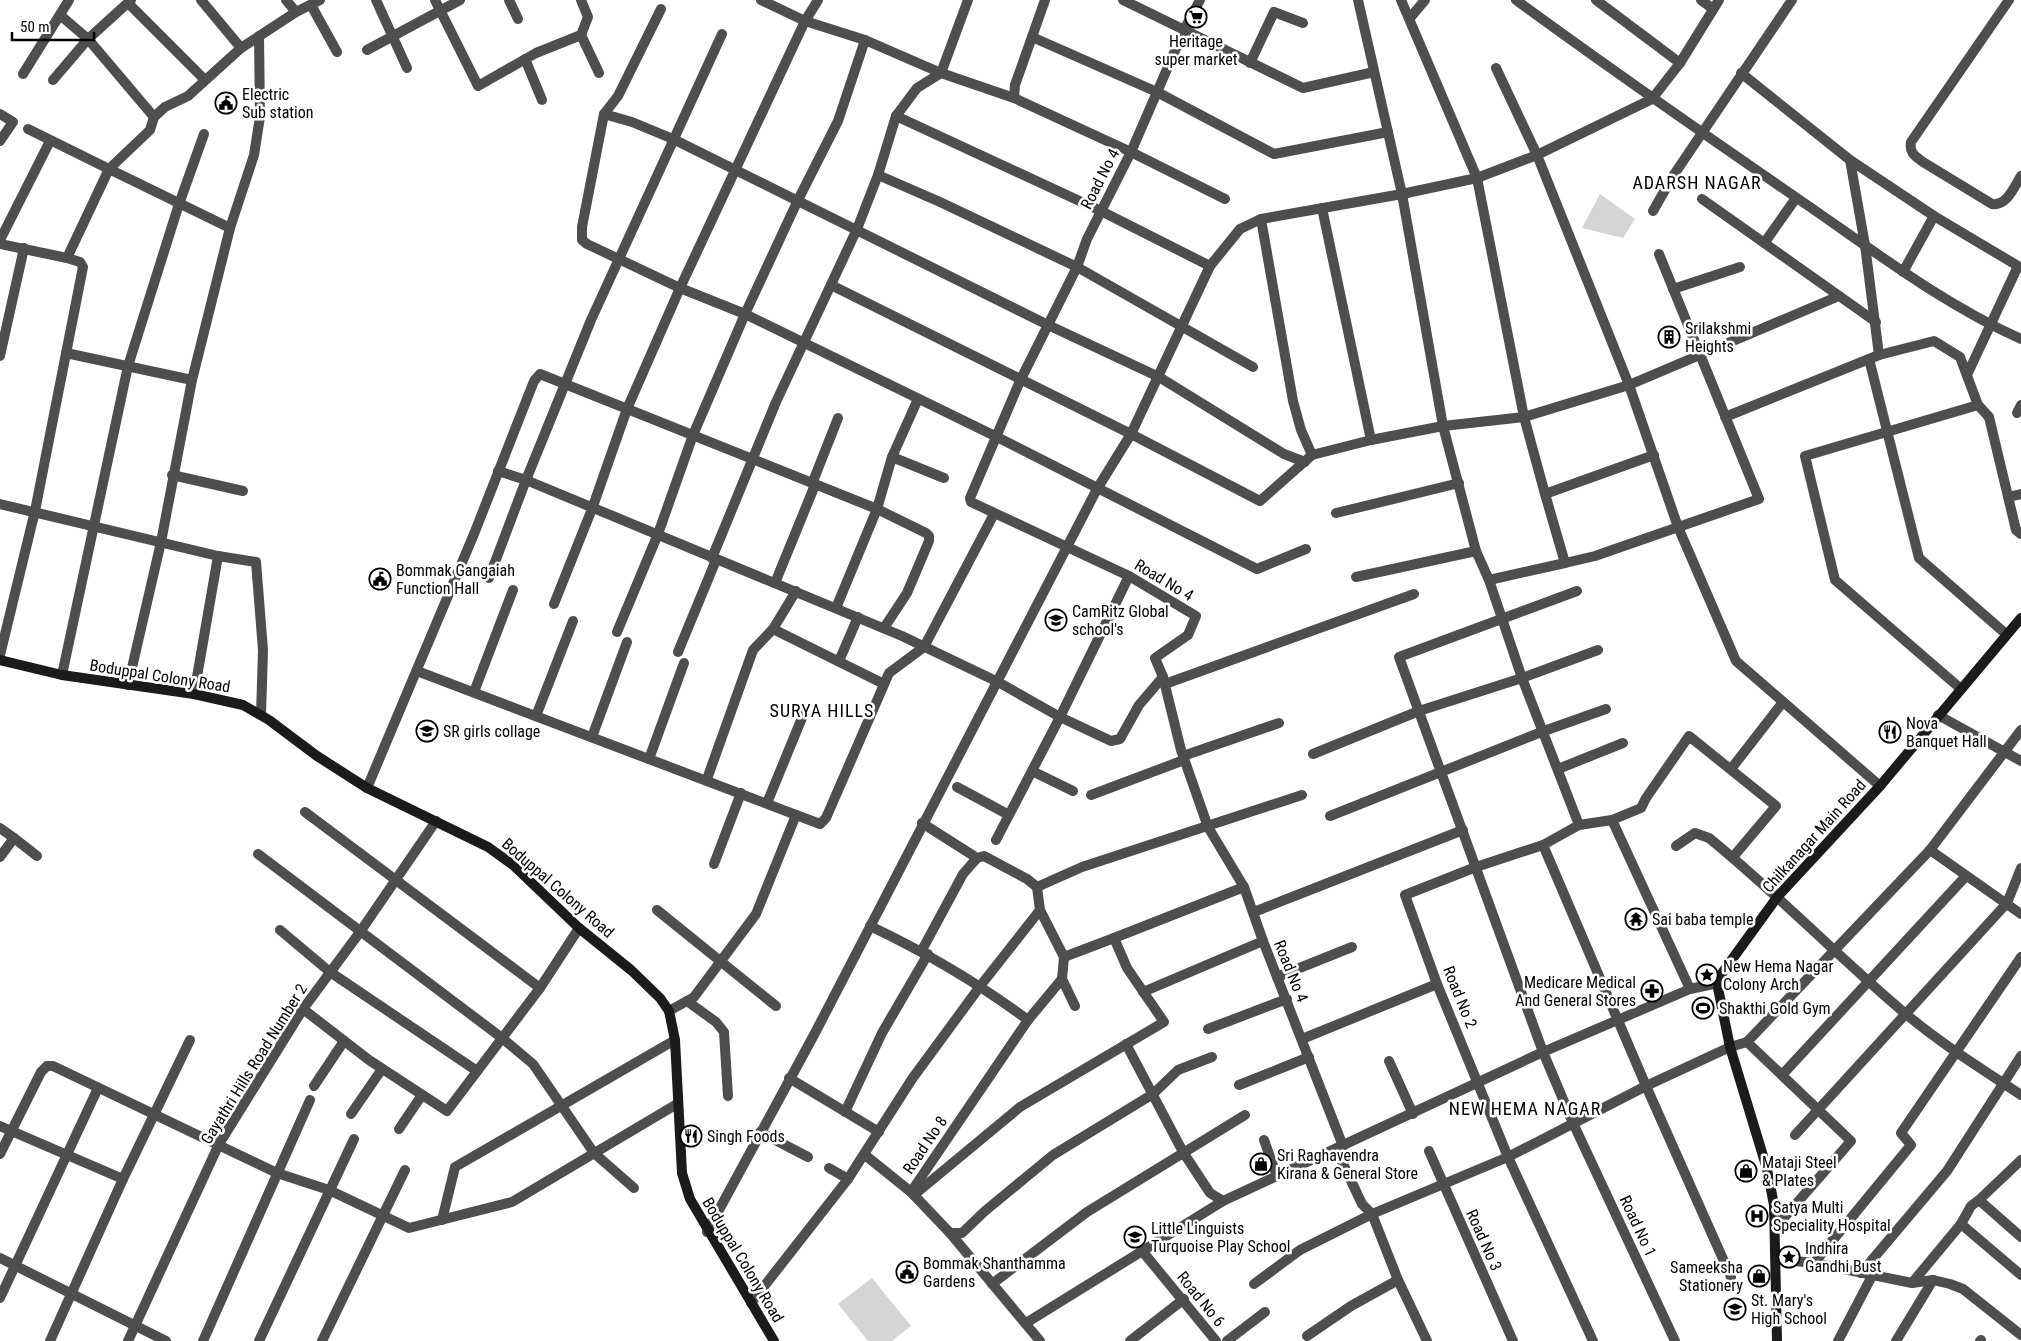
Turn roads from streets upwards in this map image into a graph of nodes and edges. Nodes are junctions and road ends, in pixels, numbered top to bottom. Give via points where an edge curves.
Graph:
1 (68, 0) edge
2 (201, 0) edge
3 (286, 0) edge
4 (376, 0) edge
5 (435, 0) edge
6 (460, 0) edge
7 (509, 0) edge
8 (581, 0) edge
9 (761, 0) edge
10 (818, 0) edge
11 (968, 0) edge
12 (1045, 0) edge
13 (1123, 0) edge
14 (1200, 0) edge
15 (1358, 0) edge
16 (1402, 0) edge
17 (1425, 0) edge
18 (1516, 0) edge
19 (1596, 0) edge
20 (1701, 0) edge
21 (1792, 0) edge
22 (2009, 0) edge
23 (130, 2) edge
24 (316, 2) edge
25 (779, 4) edge
26 (1716, 5) edge
27 (660, 9) dead end
28 (440, 10) junction
29 (296, 12) junction
30 (60, 15) junction
31 (1410, 18) junction
32 (518, 19) dead end
33 (805, 21) junction
34 (1303, 23) dead end
35 (1184, 30) junction
36 (722, 34) dead end
37 (581, 35) junction
38 (259, 36) junction
39 (392, 37) junction
40 (1032, 37) junction
41 (88, 39) junction
42 (866, 40) junction
43 (241, 48) junction
44 (367, 50) dead end
45 (337, 52) dead end
46 (525, 59) junction
47 (1250, 63) junction
48 (1680, 63) junction
49 (407, 68) dead end
50 (1496, 68) dead end
51 (1374, 72) junction
52 (599, 73) dead end
53 (941, 73) junction
54 (1741, 73) junction
55 (23, 74) dead end
56 (53, 80) dead end
57 (205, 80) junction
58 (1157, 92) junction
59 (1014, 98) junction
60 (1652, 99) junction
61 (542, 100) dead end
62 (0, 114) edge
63 (604, 114) junction
64 (896, 116) junction
65 (154, 117) junction
66 (28, 129) dead end
67 (1388, 132) junction
68 (1702, 132) junction
69 (204, 134) dead end
70 (673, 139) junction
71 (0, 141) edge
72 (50, 141) junction
73 (1131, 152) junction
74 (1537, 155) junction
75 (1850, 160) junction
76 (109, 169) junction
77 (735, 169) junction
78 (878, 176) junction
79 (2021, 176) edge
80 (1477, 178) junction
81 (1402, 194) junction
82 (1796, 198) junction
83 (1226, 199) dead end
84 (1702, 199) dead end
85 (798, 200) junction
86 (178, 204) junction
87 (1322, 208) junction
88 (1101, 211) junction
89 (1653, 211) dead end
90 (1934, 216) junction
91 (1261, 219) junction
92 (230, 228) junction
93 (857, 229) junction
94 (0, 240) edge
95 (1765, 242) junction
96 (0, 244) edge
97 (1865, 246) junction
98 (24, 248) junction
99 (1659, 254) dead end
100 (67, 258) junction
101 (620, 260) junction
102 (2020, 264) edge
103 (1210, 266) junction
104 (1077, 267) junction
105 (1740, 267) dead end
106 (1903, 272) junction
107 (830, 285) junction
108 (680, 288) junction
109 (1674, 289) junction
110 (1839, 296) junction
111 (745, 314) junction
112 (1876, 322) junction
113 (1048, 325) junction
114 (1990, 326) junction
115 (1182, 327) junction
116 (2021, 339) edge
117 (802, 344) junction
118 (66, 353) junction
119 (0, 356) edge
120 (1700, 356) junction
121 (1874, 357) junction
122 (128, 366) junction
123 (1253, 367) dead end
124 (1967, 376) junction
125 (1159, 377) junction
126 (192, 380) junction
127 (1020, 381) junction
128 (566, 385) junction
129 (1629, 385) junction
130 (918, 399) junction
131 (1978, 405) junction
132 (628, 409) junction
133 (1524, 417) junction
134 (1725, 417) junction
135 (838, 418) dead end
136 (1443, 426) junction
137 (1888, 431) junction
138 (1131, 434) junction
139 (693, 435) junction
140 (997, 437) junction
141 (1371, 440) junction
142 (1654, 455) junction
143 (892, 457) junction
144 (1308, 458) junction
145 (754, 460) junction
146 (498, 471) junction
147 (172, 475) junction
148 (944, 478) dead end
149 (526, 480) junction
150 (1459, 483) junction
151 (814, 485) junction
152 (1097, 489) junction
153 (243, 491) dead end
154 (1545, 494) junction
155 (2021, 494) edge
156 (2008, 498) junction
157 (0, 504) edge
158 (592, 509) junction
159 (877, 510) junction
160 (35, 511) junction
161 (1336, 513) dead end
162 (994, 514) junction
163 (95, 527) junction
164 (1678, 527) junction
165 (658, 534) junction
166 (2021, 534) edge
167 (161, 542) junction
168 (1068, 546) junction
169 (1306, 549) dead end
170 (1476, 551) junction
171 (218, 556) junction
172 (714, 559) junction
173 (1565, 563) junction
174 (1129, 576) junction
175 (1356, 577) dead end
176 (488, 578) dead end
177 (1489, 580) junction
178 (775, 583) junction
179 (513, 590) dead end
180 (1577, 591) dead end
181 (796, 592) junction
182 (1414, 594) dead end
183 (554, 604) dead end
184 (836, 608) junction
185 (858, 617) junction
186 (2021, 618) edge
187 (1502, 619) junction
188 (573, 621) dead end
189 (884, 628) junction
190 (773, 629) junction
191 (617, 632) dead end
192 (2006, 634) junction
193 (627, 642) dead end
194 (924, 647) junction
195 (1598, 650) dead end
196 (678, 652) dead end
197 (0, 655) edge
198 (0, 660) edge
199 (839, 661) junction
200 (684, 664) dead end
201 (416, 671) junction
202 (62, 675) junction
203 (1522, 678) junction
204 (1164, 681) junction
205 (998, 682) junction
206 (884, 684) junction
207 (128, 685) junction
208 (1960, 689) junction
209 (474, 692) junction
210 (194, 694) junction
211 (1783, 702) junction
212 (1606, 709) dead end
213 (1419, 711) junction
214 (804, 713) dead end
215 (261, 715) junction
216 (1938, 715) junction
217 (536, 716) junction
218 (1060, 717) junction
219 (1279, 723) dead end
220 (2021, 730) edge
221 (1544, 731) junction
222 (592, 737) junction
223 (1623, 743) dead end
224 (2004, 752) junction
225 (1313, 754) dead end
226 (1184, 758) junction
227 (649, 759) junction
228 (2021, 761) edge
229 (1731, 769) junction
230 (1558, 770) junction
231 (1441, 771) junction
232 (1032, 772) junction
233 (706, 780) junction
234 (1880, 786) junction
235 (957, 787) dead end
236 (367, 788) junction
237 (1073, 791) dead end
238 (741, 793) junction
239 (1091, 795) dead end
240 (1302, 795) dead end
241 (767, 804) junction
242 (305, 812) dead end
243 (796, 815) junction
244 (1009, 815) junction
245 (1330, 816) dead end
246 (1612, 820) junction
247 (436, 821) junction
248 (922, 823) junction
249 (1579, 825) junction
250 (1208, 827) junction
251 (0, 828) edge
252 (1463, 830) junction
253 (14, 838) junction
254 (996, 840) dead end
255 (1543, 845) junction
256 (1676, 846) dead end
257 (1930, 850) junction
258 (258, 854) dead end
259 (37, 856) dead end
260 (0, 857) edge
261 (977, 858) junction
262 (1733, 858) junction
263 (714, 864) dead end
264 (1476, 867) junction
265 (2021, 868) edge
266 (1966, 876) junction
267 (395, 879) junction
268 (1036, 887) junction
269 (1244, 887) junction
270 (1778, 896) junction
271 (2006, 903) junction
272 (657, 910) dead end
273 (1040, 910) junction
274 (1254, 912) junction
275 (2021, 914) edge
276 (870, 926) junction
277 (579, 928) junction
278 (280, 930) dead end
279 (360, 932) junction
280 (1114, 938) junction
281 (1263, 941) junction
282 (1352, 947) dead end
283 (1835, 950) junction
284 (925, 952) junction
285 (1064, 957) junction
286 (2021, 958) edge
287 (721, 963) junction
288 (330, 972) junction
289 (1277, 977) junction
290 (1062, 979) junction
291 (1869, 981) junction
292 (1718, 983) junction
293 (1438, 984) junction
294 (981, 985) junction
295 (540, 988) junction
296 (1690, 989) junction
297 (1143, 992) junction
298 (1287, 999) junction
299 (687, 1001) junction
300 (776, 1006) dead end
301 (1075, 1006) dead end
302 (303, 1009) junction
303 (669, 1011) junction
304 (1906, 1015) junction
305 (1617, 1019) junction
306 (1028, 1020) junction
307 (1208, 1029) dead end
308 (502, 1038) junction
309 (1302, 1039) junction
310 (190, 1040) dead end
311 (675, 1040) junction
312 (344, 1041) junction
313 (1747, 1042) junction
314 (1126, 1044) junction
315 (1730, 1047) junction
316 (1543, 1052) junction
317 (1956, 1054) junction
318 (2021, 1056) edge
319 (1212, 1057) dead end
320 (1309, 1057) junction
321 (1389, 1061) dead end
322 (382, 1069) junction
323 (478, 1071) junction
324 (1782, 1075) junction
325 (789, 1078) junction
326 (1478, 1082) junction
327 (2003, 1083) junction
328 (1239, 1085) dead end
329 (314, 1086) dead end
330 (1646, 1086) junction
331 (98, 1088) junction
332 (1153, 1094) junction
333 (422, 1095) junction
334 (2021, 1095) edge
335 (728, 1096) dead end
336 (310, 1100) dead end
337 (677, 1104) junction
338 (560, 1105) junction
339 (1817, 1109) junction
340 (845, 1112) junction
341 (155, 1113) junction
342 (351, 1114) dead end
343 (1413, 1114) junction
344 (1245, 1115) dead end
345 (1574, 1123) junction
346 (5, 1128) edge
347 (399, 1129) dead end
348 (760, 1132) junction
349 (879, 1132) junction
350 (1795, 1135) dead end
351 (354, 1139) dead end
352 (1264, 1140) dead end
353 (219, 1144) junction
354 (1343, 1146) junction
355 (1429, 1151) dead end
356 (1183, 1152) junction
357 (594, 1153) junction
358 (0, 1154) edge
359 (865, 1155) junction
360 (68, 1156) junction
361 (1508, 1156) junction
362 (808, 1157) dead end
363 (2021, 1160) edge
364 (829, 1168) dead end
365 (405, 1170) dead end
366 (277, 1173) junction
367 (1277, 1176) junction
368 (123, 1179) junction
369 (848, 1179) junction
370 (1442, 1185) junction
371 (634, 1188) dead end
372 (330, 1190) junction
373 (912, 1193) junction
374 (1979, 1200) junction
375 (1223, 1201) junction
376 (1372, 1214) junction
377 (381, 1215) junction
378 (442, 1220) junction
379 (1961, 1224) junction
380 (1775, 1228) junction
381 (707, 1232) junction
382 (950, 1233) junction
383 (2021, 1237) edge
384 (1144, 1252) junction
385 (0, 1258) edge
386 (1776, 1259) junction
387 (1814, 1263) junction
388 (16, 1265) junction
389 (1861, 1273) junction
390 (2021, 1275) edge
391 (1872, 1276) junction
392 (1732, 1277) dead end
393 (1398, 1280) junction
394 (1933, 1280) junction
395 (1912, 1283) junction
396 (992, 1284) junction
397 (1254, 1284) dead end
398 (72, 1292) junction
399 (0, 1298) edge
400 (1184, 1299) junction
401 (751, 1303) junction
402 (1265, 1312) dead end
403 (1026, 1323) junction
404 (134, 1325) junction
405 (2021, 1335) edge
406 (1307, 1336) dead end
407 (50, 1341) edge
408 (128, 1341) edge
409 (166, 1341) edge
410 (203, 1341) edge
411 (259, 1341) edge
412 (322, 1341) edge
413 (774, 1341) edge
414 (1040, 1341) edge
415 (1130, 1341) edge
416 (1216, 1341) edge
417 (1227, 1341) edge
418 (1427, 1341) edge
419 (1513, 1341) edge
420 (1593, 1341) edge
421 (1675, 1341) edge
422 (1776, 1341) edge
423 (1838, 1341) edge
424 (1896, 1341) edge

1 - 30 street
2 - 43 street
3 - 29 street
4 - 39 street
5 - 28 street
6 - 28 street
7 - 32 street
8 - 37 street via 588,17
9 - 25 street
10 - 33 street
11 - 53 street
12 - 40 street
13 - 35 street
14 - 35 street, Road No 4
15 - 51 street
16 - 31 street
17 - 31 street
18 - 60 street
19 - 48 street
20 - 26 street
21 - 54 street
22 - 79 street via 1911,142 1910,148 1913,155 1923,162 1992,204 2006,200
23 - 41 street
23 - 57 street
24 - 29 street
24 - 45 street
25 - 33 street
26 - 48 street
27 - 63 street via 618,96
28 - 39 street
28 - 46 street via 478,86
29 - 38 street
30 - 41 street
30 - 55 street
31 - 80 street
33 - 42 street
33 - 77 street
34 - 47 street via 1274,12
35 - 47 street
35 - 58 street, Road No 4
36 - 70 street
37 - 46 street
37 - 52 street
38 - 43 street
38 - 92 street via 260,117 254,155
39 - 44 street
39 - 49 street
40 - 58 street
40 - 59 street via 1015,85
41 - 56 street
41 - 65 street
42 - 53 street
42 - 85 street via 838,122
43 - 57 street
46 - 61 street
47 - 51 street via 1303,88
48 - 60 street
50 - 74 street
51 - 67 street
53 - 59 street
53 - 64 street via 917,88
54 - 68 street
54 - 75 street
57 - 65 street via 188,96
58 - 67 street via 1274,154
58 - 73 street, Road No 4
59 - 73 street
60 - 68 street
60 - 74 street
62 - 71 street via 13,122
63 - 70 street
63 - 101 street via 582,240
64 - 78 street
64 - 88 street
65 - 76 street via 150,130
66 - 72 street
67 - 81 street
68 - 82 street
68 - 89 street
69 - 86 street
70 - 77 street
70 - 101 street
72 - 76 street
72 - 94 street
73 - 83 street
73 - 88 street, Road No 4
74 - 80 street
74 - 129 street
75 - 90 street
75 - 97 street
76 - 86 street
76 - 100 street
77 - 85 street
77 - 108 street
78 - 93 street
78 - 104 street
80 - 81 street
80 - 133 street
81 - 87 street
81 - 136 street
82 - 95 street
82 - 97 street
84 - 95 street
85 - 93 street
85 - 111 street
86 - 92 street
86 - 122 street
87 - 91 street
87 - 141 street
88 - 103 street
88 - 104 street, Road No 4
90 - 102 street
90 - 106 street
91 - 103 street via 1240,229
91 - 144 street via 1294,402
92 - 126 street
93 - 107 street
93 - 113 street
95 - 110 street
96 - 98 street
97 - 106 street
97 - 112 street
98 - 100 street
98 - 119 street
99 - 109 street
100 - 118 street via 80,262 83,267
101 - 108 street
101 - 128 street via 591,320
102 - 114 street
103 - 115 street
104 - 113 street, Road No 4
104 - 115 street
105 - 109 street
106 - 114 street
107 - 117 street
107 - 127 street
108 - 111 street
108 - 132 street
109 - 120 street
110 - 112 street
110 - 120 street
111 - 117 street
111 - 139 street
112 - 121 street
113 - 125 street
113 - 127 street, Road No 4
114 - 116 street
114 - 124 street
115 - 123 street
115 - 125 street
117 - 130 street
117 - 145 street
118 - 122 street
118 - 160 street
120 - 129 street
120 - 134 street
121 - 124 street via 1934,341 1960,357
121 - 134 street
121 - 137 street
122 - 126 street
122 - 163 street
124 - 131 street
125 - 138 street
125 - 144 street via 1284,454
126 - 147 street
127 - 138 street
127 - 140 street, Road No 4
128 - 132 street
128 - 146 street via 540,374 534,381
128 - 149 street
129 - 133 street
129 - 142 street
130 - 140 street
130 - 143 street
131 - 137 street
131 - 156 street via 1989,417
132 - 139 street
132 - 158 street
133 - 136 street
133 - 154 street
134 - 164 street via 1759,500
135 - 151 street
136 - 141 street
136 - 150 street
137 - 192 street via 1919,558
137 - 208 street via 1805,456 1835,580
138 - 144 street via 1260,501
138 - 152 street
139 - 145 street
139 - 165 street
140 - 152 street
140 - 162 street, Road No 4 via 970,498 971,502
141 - 144 street
142 - 154 street
142 - 164 street
143 - 148 street
143 - 159 street
145 - 151 street
145 - 172 street
146 - 149 street
146 - 201 street
147 - 153 street
147 - 167 street
149 - 158 street
149 - 176 street
150 - 161 street
150 - 170 street
151 - 159 street
151 - 178 street
152 - 168 street
152 - 169 street via 1256,569
154 - 173 street
155 - 156 street
156 - 166 street via 2016,530
157 - 160 street
158 - 165 street
158 - 183 street
159 - 184 street
159 - 189 street via 929,536 908,593
160 - 163 street
160 - 197 street
162 - 168 street, Road No 4
162 - 194 street
163 - 167 street
163 - 202 street
164 - 173 street
164 - 211 street via 1736,661
165 - 172 street
165 - 191 street
167 - 171 street
167 - 207 street
168 - 174 street, Road No 4
168 - 205 street
170 - 175 street
170 - 177 street
171 - 210 street
171 - 215 street via 256,563 263,650
172 - 178 street
172 - 196 street
173 - 177 street
174 - 204 street, Road No 4 via 1196,616 1188,635 1155,658
174 - 218 street
177 - 187 street
178 - 181 street
179 - 209 street
180 - 187 street
181 - 184 street
181 - 190 street
182 - 204 street
184 - 185 street
185 - 189 street
185 - 199 street
186 - 192 street, Chilkanagar Main Road
187 - 203 street
187 - 213 street, Road No 1 via 1399,656
188 - 217 street
189 - 194 street
190 - 199 street
190 - 233 street via 753,650
192 - 208 street, Chilkanagar Main Road
193 - 222 street
194 - 205 street
194 - 206 street via 889,673
195 - 203 street
198 - 202 street, Boduppal Colony Road
199 - 206 street
200 - 227 street
201 - 209 street
201 - 236 street
202 - 207 street, Boduppal Colony Road
203 - 213 street
203 - 221 street
204 - 218 street via 1139,705 1120,739 1111,741
204 - 226 street, Road No 4
205 - 218 street
205 - 248 street
206 - 243 street via 824,822 817,825
207 - 210 street, Boduppal Colony Road
208 - 216 street, Chilkanagar Main Road
209 - 217 street
210 - 215 street, Boduppal Colony Road via 243,705
211 - 229 street
211 - 234 street
212 - 221 street
213 - 225 street
213 - 231 street, Road No 1
214 - 241 street
215 - 236 street, Boduppal Colony Road
216 - 224 street
216 - 234 street, Chilkanagar Main Road
217 - 222 street
218 - 232 street
219 - 226 street
220 - 224 street
221 - 230 street
221 - 231 street
222 - 227 street
223 - 230 street
224 - 228 street
224 - 257 street
226 - 239 street
226 - 250 street, Road No 4
227 - 233 street
229 - 246 street, Road No 2 via 1689,736 1641,808
229 - 262 street via 1776,806
230 - 249 street
231 - 245 street
231 - 252 street, Road No 1
232 - 237 street
232 - 244 street
233 - 238 street
234 - 270 street, Chilkanagar Main Road
235 - 244 street
236 - 247 street, Boduppal Colony Road
238 - 241 street
238 - 263 street
240 - 250 street
241 - 243 street
242 - 267 street
243 - 287 street via 756,914
244 - 254 street
246 - 249 street, Road No 2
246 - 296 street
247 - 267 street, Gayathri Hills Road Number 2
247 - 277 street, Boduppal Colony Road via 513,865
248 - 261 street
248 - 276 street
249 - 255 street, Road No 2
250 - 268 street via 1082,867
250 - 269 street, Road No 4
251 - 253 street
252 - 264 street, Road No 1
252 - 274 street
253 - 259 street
253 - 260 street
255 - 264 street, Road No 2
255 - 305 street
256 - 262 street via 1696,833 1709,838
257 - 266 street
257 - 283 street
258 - 279 street
261 - 268 street via 984,856 1027,878
261 - 284 street via 963,874
262 - 270 street
264 - 293 street, Road No 2 via 1405,895
264 - 316 street, Road No 1
265 - 271 street
266 - 271 street
266 - 291 street
267 - 279 street, Gayathri Hills Road Number 2
267 - 295 street
268 - 273 street
269 - 274 street, Road No 4
269 - 280 street
270 - 283 street
270 - 292 street, Chilkanagar Main Road via 1723,970
271 - 275 street
271 - 304 street
272 - 287 street
273 - 285 street
273 - 294 street
274 - 281 street, Road No 4
276 - 284 street
276 - 325 street
277 - 295 street
277 - 303 street, Boduppal Colony Road via 631,970
278 - 288 street
279 - 288 street, Gayathri Hills Road Number 2
279 - 308 street
280 - 285 street
280 - 297 street via 1127,968
281 - 289 street, Road No 4
281 - 297 street
282 - 289 street
283 - 291 street
283 - 313 street
284 - 294 street
284 - 340 street
285 - 290 street
286 - 317 street
287 - 299 street via 694,997
287 - 300 street
288 - 302 street, Gayathri Hills Road Number 2
288 - 323 street
289 - 298 street, Road No 4
290 - 301 street
290 - 306 street, Road No 8
291 - 304 street
291 - 324 street
292 - 296 street
292 - 315 street
293 - 309 street
293 - 326 street, Road No 2
294 - 306 street
294 - 349 street via 912,1079
295 - 308 street
296 - 305 street
297 - 314 street via 1164,1022
298 - 307 street
298 - 309 street, Road No 4
299 - 303 street
299 - 335 street via 716,1022 724,1032
302 - 312 street
302 - 353 street, Gayathri Hills Road Number 2
303 - 311 street, Boduppal Colony Road
304 - 317 street
304 - 339 street
305 - 316 street
305 - 330 street
306 - 373 street, Road No 8
308 - 323 street
308 - 338 street via 533,1064
309 - 320 street, Road No 4
310 - 341 street
311 - 337 street, Boduppal Colony Road
311 - 338 street
312 - 322 street
312 - 329 street
313 - 315 street
313 - 324 street
314 - 332 street
314 - 373 street via 1020,1107
315 - 330 street
315 - 380 street via 1767,1169
316 - 326 street
316 - 345 street, Road No 1
317 - 327 street
317 - 387 street via 1902,1133 1911,1145
318 - 327 street
319 - 332 street via 1178,1070
320 - 328 street
320 - 354 street, Road No 4
321 - 343 street
322 - 333 street
322 - 342 street
323 - 333 street via 447,1111
324 - 339 street
325 - 340 street
325 - 348 street
326 - 343 street
326 - 361 street, Road No 2
327 - 334 street
327 - 389 street via 1947,1171
330 - 345 street
330 - 392 street
331 - 341 street
331 - 346 street via 47,1066
331 - 360 street
332 - 356 street
332 - 382 street via 1053,1155 962,1233
333 - 347 street
336 - 366 street
337 - 357 street
337 - 381 street, Boduppal Colony Road via 682,1174 690,1200
338 - 357 street
338 - 378 street via 455,1167
339 - 350 street
339 - 380 street via 1851,1141
340 - 349 street
341 - 353 street
341 - 368 street
343 - 354 street
344 - 356 street
345 - 361 street
345 - 421 street, Road No 1
346 - 358 street
346 - 360 street
348 - 362 street
348 - 381 street
349 - 359 street
351 - 372 street
352 - 367 street
353 - 366 street
353 - 404 street, Gayathri Hills Road Number 2
354 - 367 street
354 - 376 street, Road No 4 via 1338,1152 1362,1204
355 - 370 street, Road No 3
356 - 375 street via 1210,1193
356 - 396 street via 1087,1212
357 - 371 street
357 - 378 street via 512,1202
359 - 369 street
359 - 373 street
360 - 368 street
360 - 388 street
361 - 370 street
361 - 420 street, Road No 2
363 - 374 street
364 - 369 street
365 - 377 street
366 - 372 street
366 - 410 street
367 - 375 street
368 - 398 street
369 - 401 street
370 - 376 street
370 - 419 street, Road No 3
372 - 377 street
372 - 411 street
373 - 382 street, Road No 8
374 - 379 street via 1971,1206
374 - 383 street
375 - 384 street
376 - 393 street, Road No 4
376 - 397 street via 1300,1250
377 - 378 street via 409,1228
377 - 412 street
379 - 390 street
379 - 395 street
380 - 386 street
381 - 401 street, Boduppal Colony Road
382 - 396 street, Road No 8
384 - 400 street, Road No 6
384 - 403 street
385 - 388 street
386 - 387 street
386 - 422 street
387 - 389 street
388 - 398 street
388 - 399 street
389 - 391 street
391 - 395 street
391 - 423 street
393 - 406 street
393 - 418 street, Road No 4
394 - 395 street
394 - 405 street via 1963,1289
394 - 424 street
396 - 403 street, Road No 8
398 - 404 street
398 - 407 street
400 - 415 street
400 - 416 street, Road No 6
401 - 413 street, Boduppal Colony Road
402 - 417 street
403 - 414 street, Road No 8
404 - 408 street, Gayathri Hills Road Number 2
404 - 409 street

